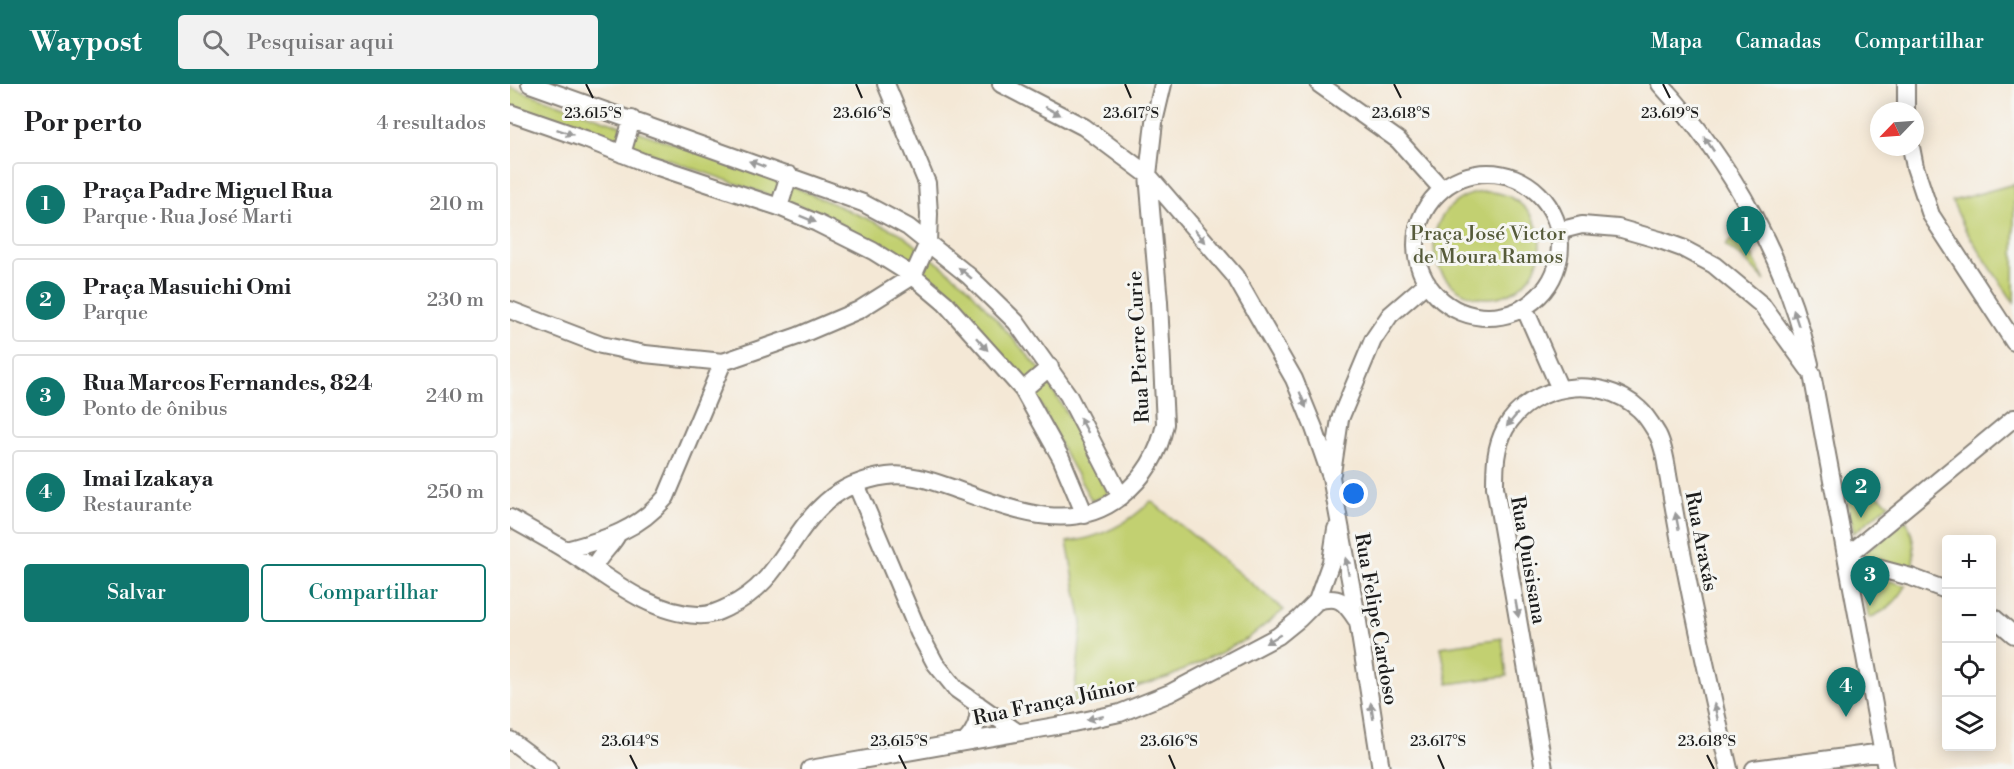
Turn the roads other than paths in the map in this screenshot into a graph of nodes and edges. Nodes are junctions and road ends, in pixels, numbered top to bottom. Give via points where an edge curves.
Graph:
1 (530, 84) edge
2 (886, 84) edge
3 (1001, 84) edge
4 (1163, 84) edge
5 (1318, 84) edge
6 (1660, 84) edge
7 (1906, 84) edge
8 (1906, 102) edge
9 (510, 113) edge
10 (632, 119) junction
11 (622, 154) junction
12 (1913, 156) edge
13 (1148, 175) junction
14 (789, 176) junction
15 (1442, 189) junction
16 (779, 207) junction
17 (1558, 231) junction
18 (928, 243) junction
19 (913, 276) junction
20 (1427, 283) junction
21 (1524, 307) junction
22 (510, 310) edge
23 (2014, 342) edge
24 (723, 362) junction
25 (1050, 368) junction
26 (1812, 374) junction
27 (1560, 389) junction
28 (1023, 390) junction
29 (2014, 418) edge
30 (1340, 419) junction
31 (1314, 428) junction
32 (1331, 477) junction
33 (856, 483) junction
34 (1121, 497) junction
35 (1337, 510) junction
36 (1085, 514) junction
37 (510, 518) edge
38 (617, 535) junction
39 (566, 550) junction
40 (1847, 558) junction
41 (594, 569) junction
42 (1944, 589) edge
43 (1317, 601) junction
44 (1996, 619) edge
45 (1358, 622) junction
46 (2014, 635) edge
47 (978, 704) junction
48 (1017, 732) junction
49 (510, 740) edge
50 (966, 741) junction
51 (1885, 761) edge
52 (549, 769) edge
53 (810, 769) edge
54 (1381, 769) edge
55 (1544, 769) edge
56 (1729, 769) edge
57 (1754, 769) edge

1 - 10 street
2 - 18 street via 927,183
3 -> 13 street, Rua Felipe Cardoso via 1084,127
4 - 13 street, Rua Pierre Curie
5 - 15 street via 1398,140
26 -> 6 street via 1789,295 1761,231 1704,137
7 - 8 street
9 -> 11 street
10 - 11 street
14 -> 10 street
11 - 16 street
12 - 23 street via 1931,215
13 -> 31 street, Rua Felipe Cardoso via 1235,276 1294,379
13 - 34 street, Rua Pierre Curie via 1165,424 1149,467
14 - 16 street
14 - 18 street via 863,204 908,227
15 - 17 street via 1478,173 1515,178 1545,202
15 - 20 street via 1422,214 1416,237 1418,263
16 -> 19 street via 873,251
17 - 21 street via 1560,249 1554,274 1540,295
17 - 26 street via 1582,225 1618,228 1682,248 1714,265 1762,305
18 - 19 street
25 -> 18 street via 1016,322
19 - 24 street via 859,310
19 -> 28 street via 945,303
20 - 21 street via 1448,305 1472,315 1497,316
20 - 30 street, Rua Felipe Cardoso via 1390,315 1372,340
21 - 27 street
22 - 24 street via 601,345
24 - 38 street via 666,497 654,511
25 - 28 street
34 -> 25 street
26 - 40 street
27 -> 55 street, Rua Quisisana via 1524,407 1506,428 1495,465 1495,487
56 -> 27 street, Rua Araxás via 1659,438 1639,409 1608,391 1585,387
28 - 36 street via 1061,458
29 - 40 street
30 - 31 street
30 - 32 street, Rua Felipe Cardoso
31 - 32 street, Rua Felipe Cardoso
32 - 35 street, Rua Felipe Cardoso
33 - 36 street, Rua Pierre Curie via 890,475 919,476 1029,514 1047,518
33 - 41 street, Rua Pierre Curie via 817,510 759,587 713,614 699,616 662,608
33 - 47 street via 930,656 956,689
34 - 36 street, Rua Pierre Curie
35 - 43 street, Rua França Júnior via 1331,562
45 -> 35 street, Rua Felipe Cardoso
37 - 39 street, Rua Pierre Curie
38 - 39 street
38 - 41 street
39 - 41 street, Rua Pierre Curie
40 - 42 street
40 - 51 street
43 - 45 street via 1338,599
43 -> 48 street, Rua França Júnior via 1278,636 1146,704 1108,716
44 - 46 street
54 -> 45 street, Rua Felipe Cardoso
47 - 48 street
47 - 50 street via 978,722
48 - 50 street, Rua França Júnior
49 - 52 street
50 - 53 street, Rua França Júnior
51 - 57 street

